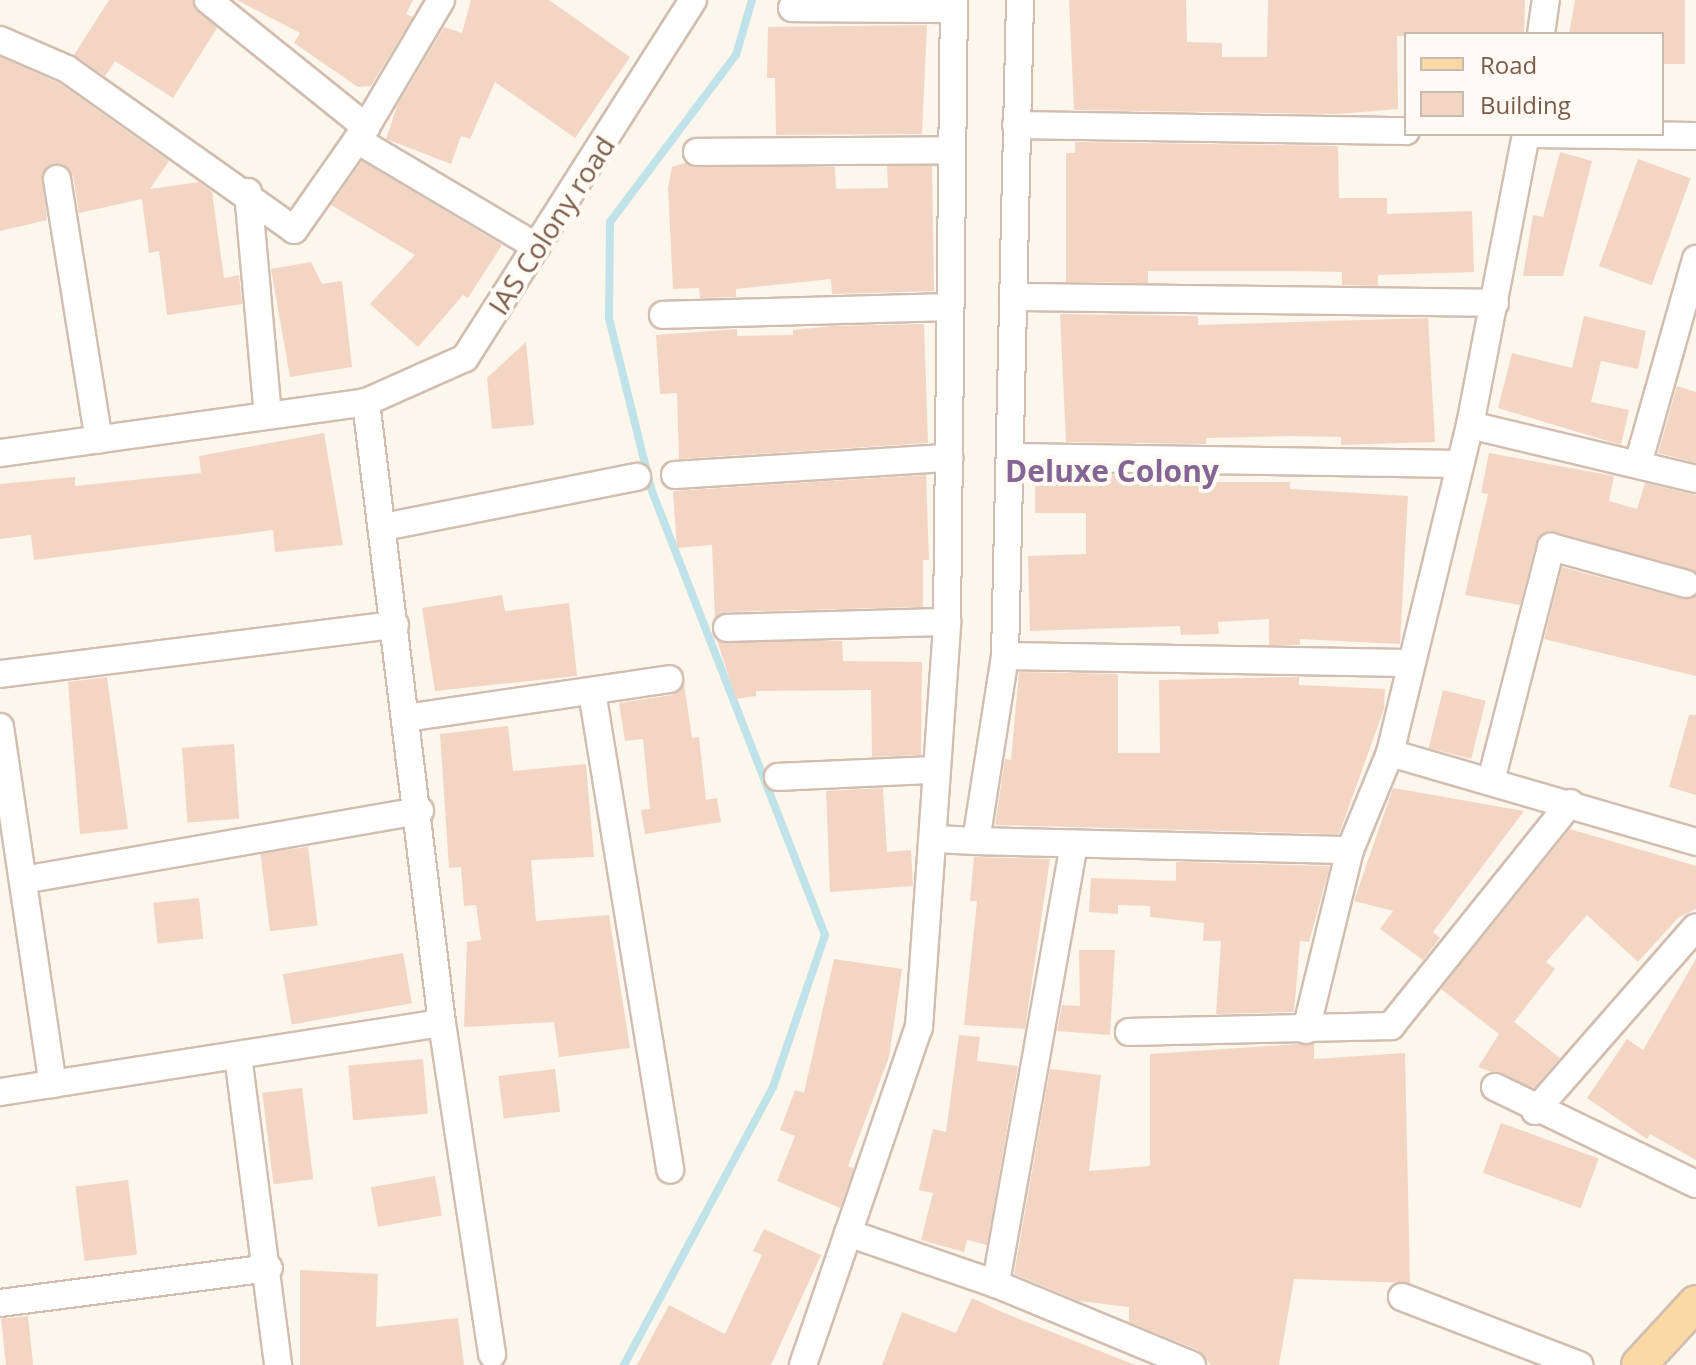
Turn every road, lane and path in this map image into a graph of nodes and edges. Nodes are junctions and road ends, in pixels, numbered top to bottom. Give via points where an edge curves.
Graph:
1 (208, 0) edge
2 (441, 0) edge
3 (693, 0) edge
4 (1020, 0) edge
5 (1546, 0) edge
6 (954, 4) edge
7 (792, 8) dead end
8 (1541, 32) edge
9 (0, 40) edge
10 (1016, 125) junction
11 (1404, 131) edge
12 (362, 134) junction
13 (1529, 136) edge
14 (1664, 136) edge
15 (1696, 136) edge
16 (952, 150) junction
17 (697, 152) dead end
18 (57, 179) dead end
19 (248, 192) junction
20 (537, 247) junction
21 (1696, 259) edge
22 (1013, 297) junction
23 (1495, 303) junction
24 (1690, 305) edge
25 (947, 307) junction
26 (663, 315) dead end
27 (366, 402) junction
28 (268, 415) junction
29 (1470, 425) junction
30 (99, 440) junction
31 (0, 453) edge
32 (1010, 457) junction
33 (949, 458) junction
34 (1460, 464) junction
35 (1638, 464) junction
36 (675, 475) dead end
37 (637, 477) dead end
38 (1696, 479) edge
39 (384, 527) junction
40 (1686, 584) dead end
41 (947, 622) junction
42 (395, 625) junction
43 (727, 628) dead end
44 (1005, 656) junction
45 (1408, 663) junction
46 (0, 674) edge
47 (669, 679) dead end
48 (592, 692) junction
49 (406, 718) junction
50 (0, 727) edge
51 (1390, 753) junction
52 (933, 770) junction
53 (778, 777) dead end
54 (1491, 781) junction
55 (1570, 803) junction
56 (420, 811) junction
57 (935, 839) junction
58 (976, 841) junction
59 (1696, 842) edge
60 (1074, 844) junction
61 (1350, 850) junction
62 (23, 880) junction
63 (1696, 927) edge
64 (442, 1023) junction
65 (1306, 1030) junction
66 (1129, 1032) dead end
67 (238, 1056) junction
68 (53, 1084) junction
69 (1495, 1087) dead end
70 (0, 1092) edge
71 (1535, 1111) junction
72 (670, 1170) dead end
73 (1696, 1184) edge
74 (848, 1233) junction
75 (269, 1268) junction
76 (996, 1284) junction
77 (1402, 1297) dead end
78 (0, 1303) edge
79 (1696, 1303) edge
80 (492, 1354) dead end
81 (278, 1365) edge
82 (803, 1365) edge
83 (1192, 1365) edge
84 (1579, 1365) edge
85 (1639, 1365) edge

1 - 12 street
2 - 12 street
3 - 20 street, IAS Colony road
4 - 10 street
5 - 8 street
6 - 7 street
6 - 16 street
9 - 19 street via 67,69
10 - 11 street
10 - 22 street
12 - 19 street via 294,230
12 - 20 street
13 - 23 street
14 - 15 street
16 - 17 street
16 - 25 street
18 - 30 street
19 - 28 street
20 - 27 street, IAS Colony road via 465,358
21 - 24 street
22 - 23 street
22 - 32 street
23 - 29 street
24 - 35 street
25 - 26 street
25 - 33 street
27 - 28 street, IAS Colony road
27 - 39 street
28 - 30 street, IAS Colony road
29 - 34 street
29 - 35 street
30 - 31 street, IAS Colony road
32 - 34 street
32 - 44 street
33 - 36 street
33 - 41 street
34 - 45 street
35 - 38 street
37 - 39 street
39 - 42 street
40 - 54 street via 1551,547
41 - 43 street
41 - 52 street
42 - 46 street
42 - 49 street
44 - 45 street
44 - 58 street
45 - 51 street
47 - 48 street
48 - 49 street
48 - 72 street
49 - 56 street
50 - 62 street
51 - 54 street
51 - 61 street
52 - 53 street
52 - 57 street
54 - 55 street
55 - 59 street
55 - 65 street via 1391,1026
56 - 62 street
56 - 64 street
57 - 58 street
57 - 74 street via 919,1027
58 - 60 street
60 - 61 street
60 - 76 street
61 - 65 street
62 - 68 street
63 - 71 street
64 - 67 street
64 - 80 street
65 - 66 street
67 - 68 street
67 - 75 street
68 - 70 street
69 - 71 street
71 - 73 street
74 - 76 street
74 - 82 street
75 - 78 street
75 - 81 street
76 - 83 street
77 - 84 street
79 - 85 main road

